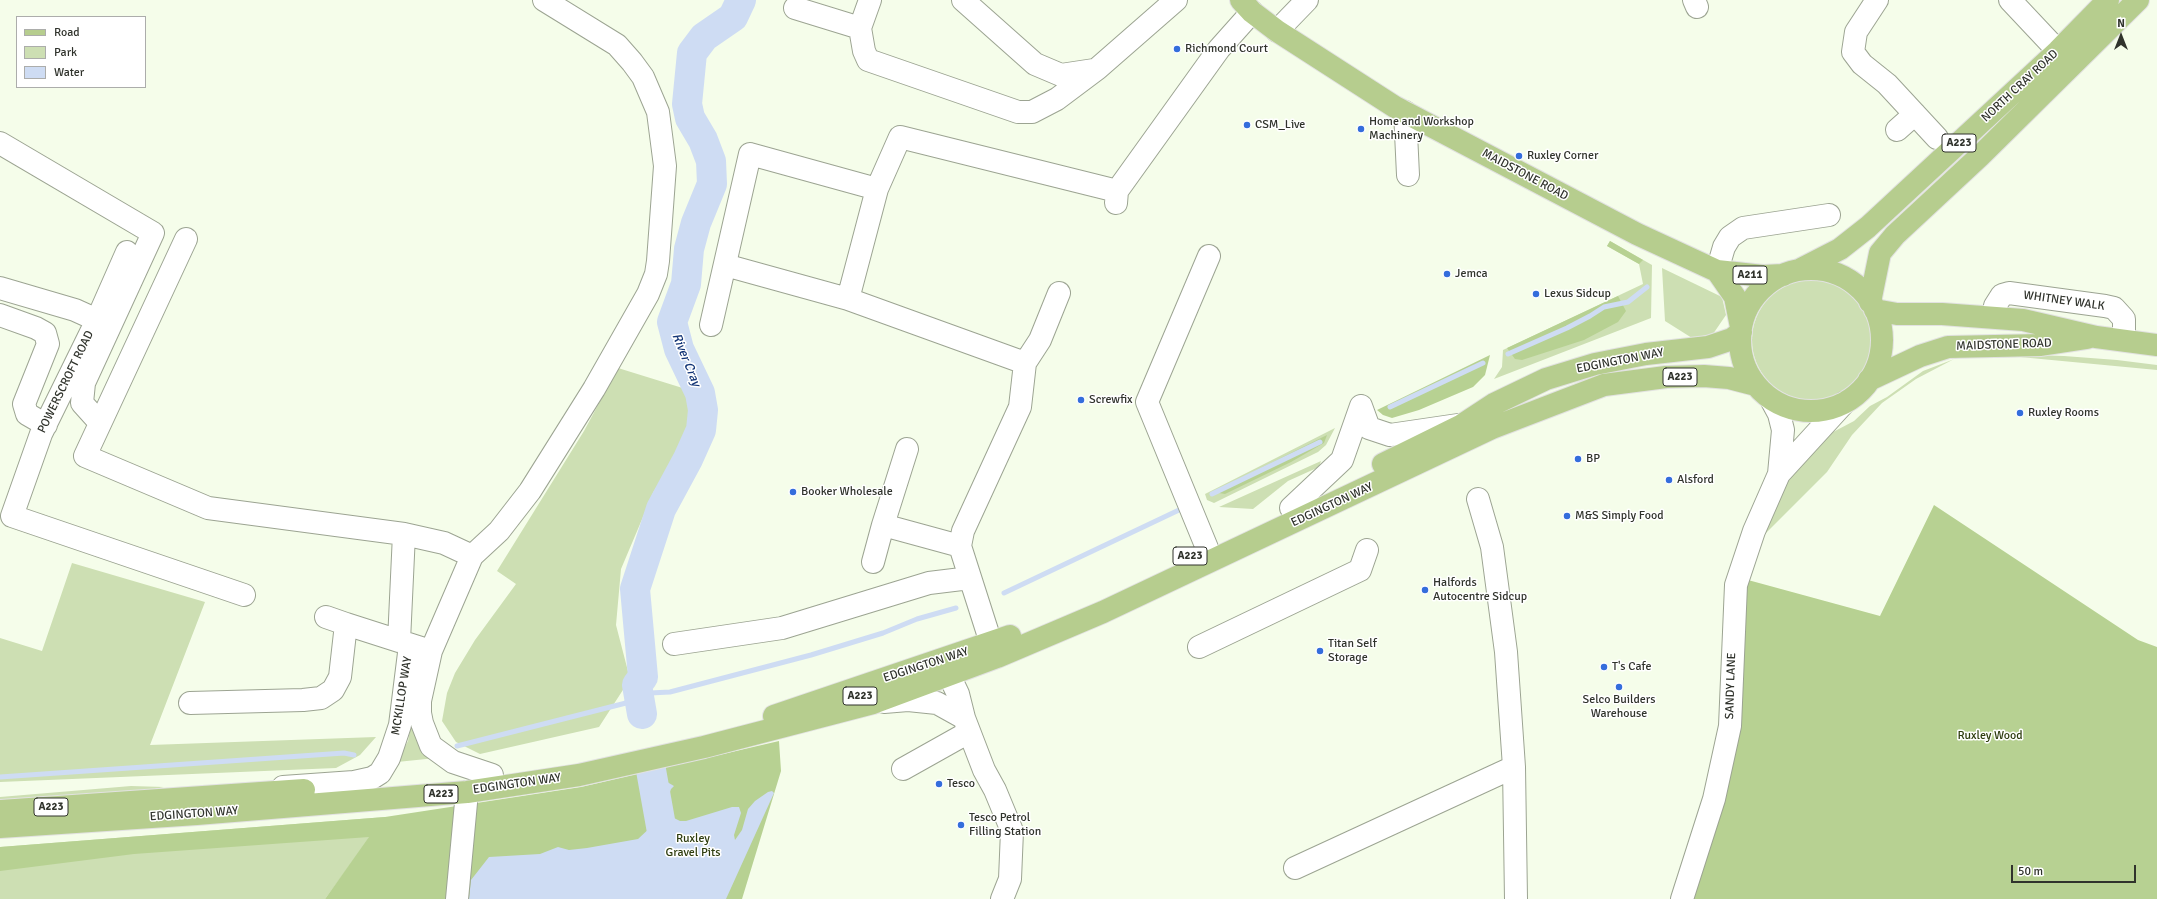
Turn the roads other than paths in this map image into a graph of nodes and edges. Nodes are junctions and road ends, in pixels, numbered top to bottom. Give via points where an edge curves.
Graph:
1 (544, 0) edge
2 (870, 0) edge
3 (963, 0) edge
4 (972, 0) edge
5 (1176, 0) edge
6 (1307, 0) edge
7 (1877, 0) edge
8 (2010, 0) edge
9 (2108, 0) edge
10 (2138, 0) edge
11 (1246, 6) edge
12 (795, 8) dead end
13 (860, 28) junction
14 (1277, 31) junction
15 (2058, 51) junction
16 (1091, 71) junction
17 (1405, 112) junction
18 (1915, 114) junction
19 (1426, 124) junction
20 (1897, 130) dead end
21 (1937, 138) dead end
22 (0, 143) edge
23 (1406, 153) junction
24 (1408, 176) dead end
25 (877, 189) junction
26 (1829, 215) dead end
27 (186, 239) dead end
28 (127, 252) dead end
29 (1209, 256) dead end
30 (725, 264) junction
31 (1717, 271) junction
32 (1791, 273) junction
33 (0, 288) edge
34 (1059, 293) dead end
35 (848, 299) junction
36 (1873, 306) junction
37 (0, 314) edge
38 (1993, 316) junction
39 (97, 320) junction
40 (711, 325) dead end
41 (1741, 329) junction
42 (2096, 337) junction
43 (2124, 340) junction
44 (2157, 345) edge
45 (1025, 363) junction
46 (1869, 380) junction
47 (1756, 385) junction
48 (1772, 401) junction
49 (1844, 403) junction
50 (1487, 420) junction
51 (100, 423) junction
52 (46, 425) junction
53 (1462, 425) junction
54 (907, 449) dead end
55 (1408, 452) junction
56 (1779, 474) junction
57 (1478, 499) dead end
58 (1291, 508) junction
59 (6, 514) edge
60 (883, 525) junction
61 (404, 534) junction
62 (960, 546) junction
63 (1367, 550) dead end
64 (1210, 554) junction
65 (472, 556) junction
66 (873, 562) dead end
67 (970, 578) junction
68 (244, 595) dead end
69 (405, 643) junction
70 (674, 644) dead end
71 (1199, 647) dead end
72 (994, 650) junction
73 (431, 651) junction
74 (953, 684) junction
75 (190, 703) dead end
76 (873, 703) junction
77 (771, 717) junction
78 (967, 725) junction
79 (1514, 767) junction
80 (903, 769) dead end
81 (492, 775) junction
82 (467, 792) junction
83 (127, 802) junction
84 (0, 811) edge
85 (0, 827) edge
86 (1295, 868) dead end
87 (457, 899) edge
88 (1002, 899) edge
89 (1516, 899) edge
90 (1682, 899) edge

1 - 65 street via 617,45 643,78 658,112 665,166 658,261 648,294 594,389 530,492 499,531
2 - 13 street
3 - 16 street via 1035,64 1060,75
4 - 16 street via 1060,66
5 - 16 street
6 - 14 street
7 - 18 street via 1856,32 1853,52 1862,64 1883,80
8 - 15 street
9 - 15 main road, NORTH CRAY ROAD / A223
10 - 36 main road, NORTH CRAY ROAD / A223 via 1980,156 1895,235 1880,253
11 - 14 main road, MAIDSTONE ROAD / A211
11 - 25 street via 1116,197 900,137
12 - 13 street
13 - 16 street via 868,60 1018,112 1032,112 1057,99
14 - 17 main road, MAIDSTONE ROAD / A211
15 - 32 main road, NORTH CRAY ROAD / A223 via 1868,227 1840,249
17 - 19 main road, MAIDSTONE ROAD / A211
17 - 23 street
18 - 20 street
18 - 21 street
19 - 23 street
19 - 31 main road, MAIDSTONE ROAD / A211 via 1637,234
22 - 51 street via 153,233 84,383 82,403
23 - 24 street
25 - 30 street via 750,154
25 - 35 street
26 - 31 street via 1743,228 1730,237 1724,247
27 - 51 street
28 - 39 street, POWERSCROFT ROAD
29 - 64 street via 1147,402
30 - 35 street
30 - 40 street
31 - 32 main road, MAIDSTONE ROAD / A211 via 1763,276
31 - 41 main road, A211 via 1734,298
32 - 36 main road via 1820,270 1840,275 1857,286
32 - 41 main road via 1760,290 1749,307
33 - 39 street via 75,310
34 - 45 street via 1040,340
35 - 45 street
36 - 38 main road, MAIDSTONE ROAD via 1897,314
36 - 46 main road via 1882,329 1883,344 1881,358
37 - 52 street via 45,333 48,344 24,404 27,414
38 - 42 main road, MAIDSTONE ROAD
38 - 43 street, WHITNEY WALK via 2002,295 2009,293 2105,306 2114,308 2124,319
39 - 52 street, POWERSCROFT ROAD
41 - 47 main road via 1745,361
41 - 50 main road, EDGINGTON WAY / A223 via 1732,339 1708,347 1646,354 1594,364 1546,379 1494,404
42 - 43 main road, MAIDSTONE ROAD
42 - 46 main road, MAIDSTONE ROAD via 2041,345 1948,347 1920,356
43 - 44 main road, MAIDSTONE ROAD
45 - 62 street via 1020,408 963,531
46 - 49 main road
47 - 48 main road
47 - 50 main road, EDGINGTON WAY / A223 via 1729,378 1704,376 1666,377 1604,385 1526,413
48 - 49 main road via 1799,410 1816,411 1831,409
48 - 56 street, SANDY LANE via 1783,430
49 - 56 street, SANDY LANE
50 - 53 main road, EDGINGTON WAY / A223
50 - 55 main road, EDGINGTON WAY / A223 via 1423,453
50 - 64 main road, EDGINGTON WAY / A223 via 1258,540
51 - 61 street via 84,456 208,508
52 - 59 street, POWERSCROFT ROAD
53 - 55 main road, EDGINGTON WAY / A223
53 - 58 street via 1390,435 1369,428 1361,406 1342,460
54 - 60 street
55 - 58 main road, EDGINGTON WAY / A223
56 - 90 street, SANDY LANE via 1754,531 1736,585 1730,726 1714,799
57 - 79 street via 1492,547 1506,652
58 - 64 main road, EDGINGTON WAY / A223
59 - 68 street, POWERSCROFT ROAD
60 - 62 street
60 - 66 street
61 - 65 street via 444,543
61 - 69 street
62 - 67 street
63 - 71 street via 1360,570
64 - 72 main road, EDGINGTON WAY / A223 via 1084,606
64 - 72 main road, EDGINGTON WAY / A223 via 1104,612 1042,638 1028,636
65 - 73 street
67 - 70 street via 928,583 782,628
67 - 72 street
69 - 73 street, MCKILLOP WAY
69 - 75 street via 336,621 340,677 334,690 321,698
69 - 83 street, MCKILLOP WAY via 396,738 387,762 380,773 372,778 335,784 176,790
72 - 74 main road, EDGINGTON WAY / A223 via 970,667
72 - 77 main road, EDGINGTON WAY / A223
73 - 81 street, MCKILLOP WAY via 420,701 422,723 431,746 453,762
74 - 76 main road, EDGINGTON WAY / A223
74 - 77 main road, EDGINGTON WAY / A223 via 945,670 776,720
74 - 78 street
76 - 78 street via 908,700 937,703
76 - 82 main road, EDGINGTON WAY / A223 via 747,737 634,763 579,775
77 - 81 main road, EDGINGTON WAY / A223 via 631,749
78 - 80 street
78 - 88 street via 1012,831 1010,879
79 - 86 street
79 - 89 street
81 - 83 main road, EDGINGTON WAY / A223
82 - 85 main road, EDGINGTON WAY / A223
82 - 87 street
83 - 84 main road, EDGINGTON WAY / A223

